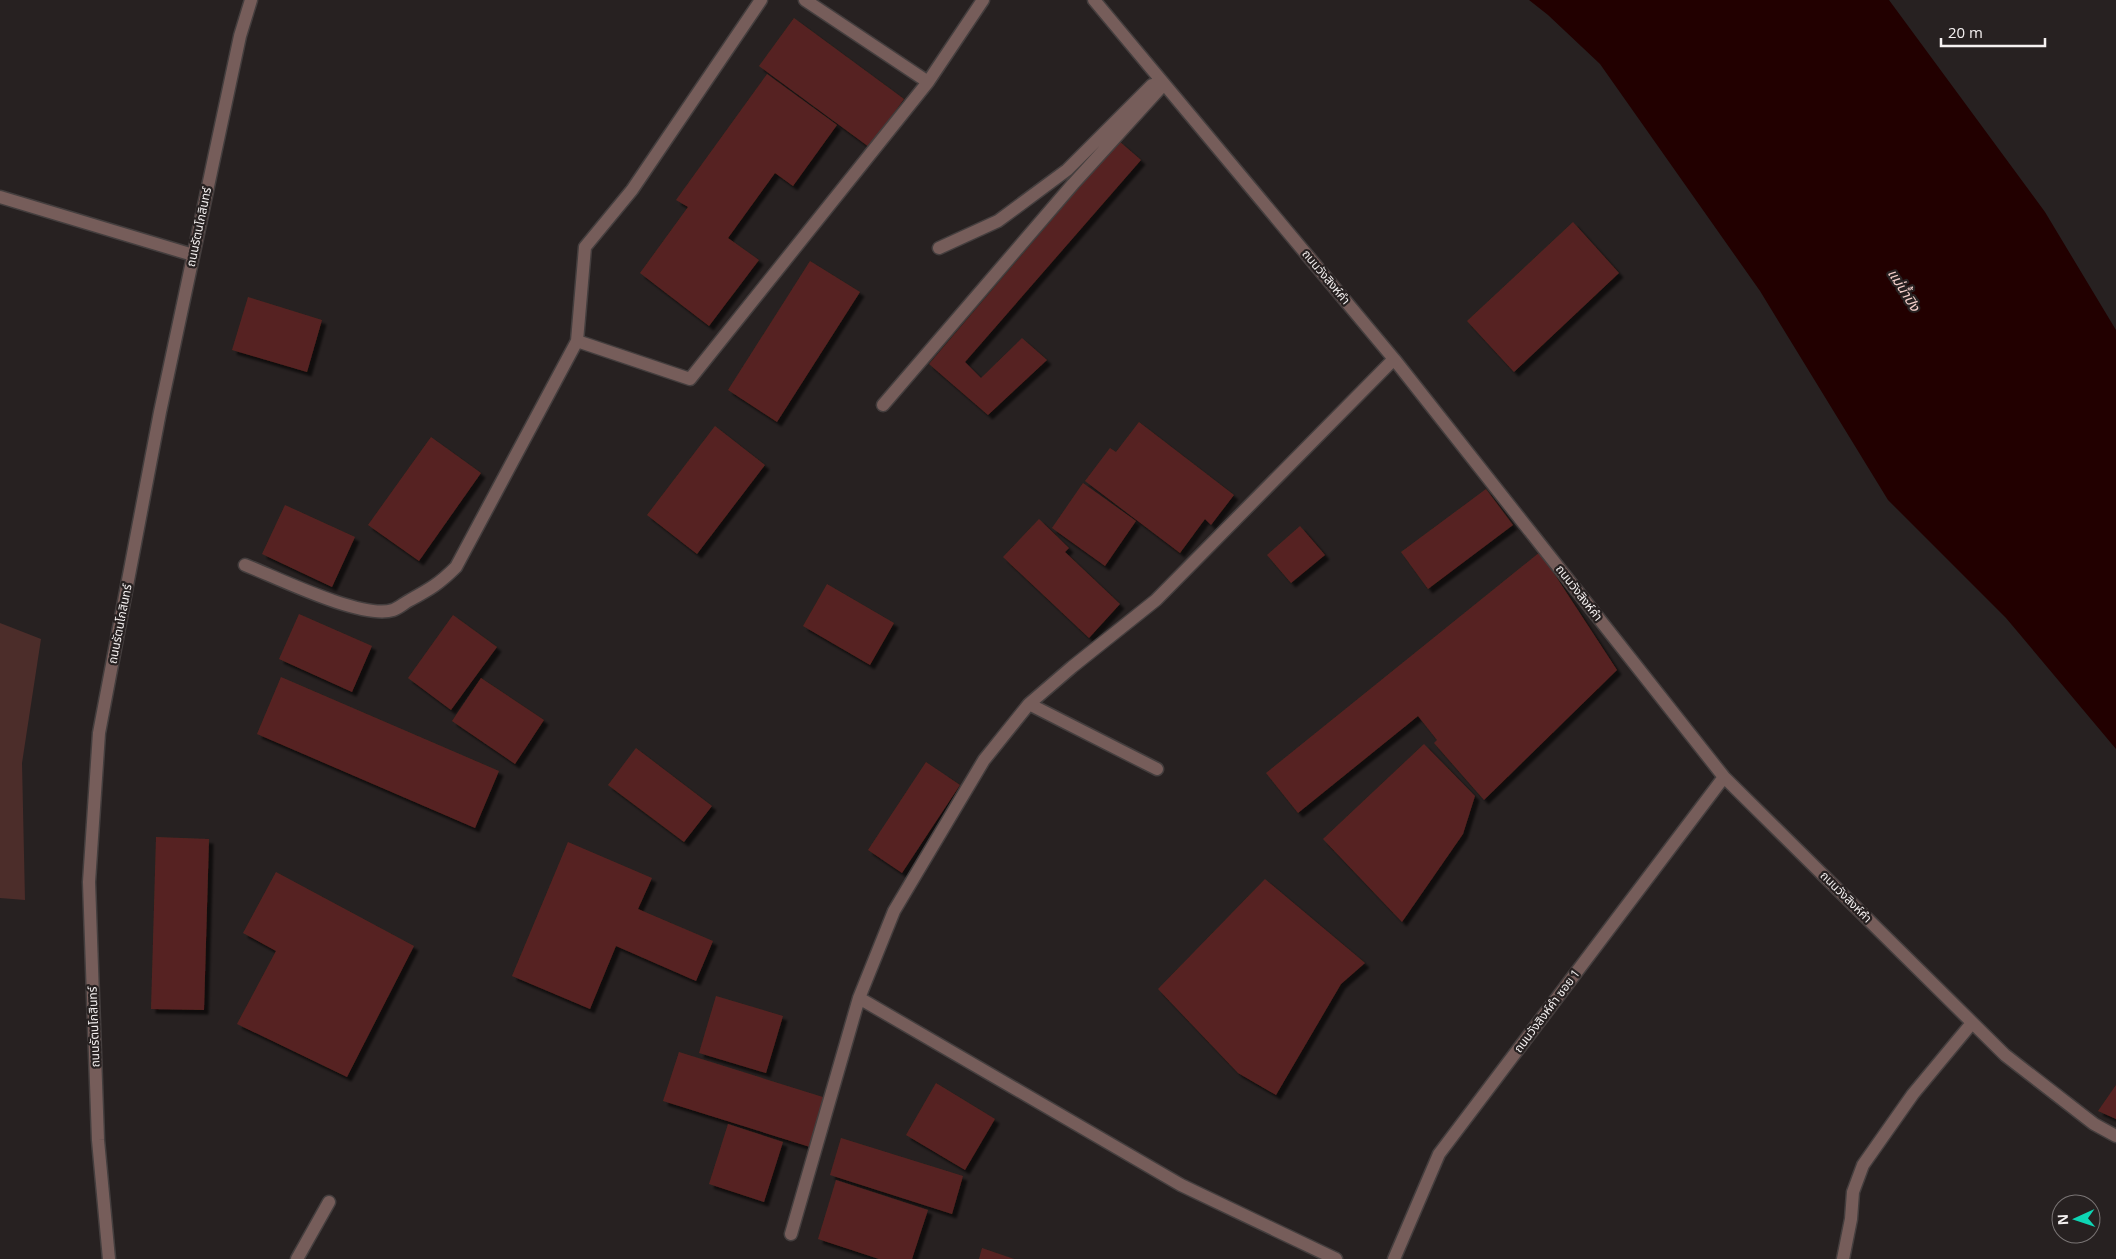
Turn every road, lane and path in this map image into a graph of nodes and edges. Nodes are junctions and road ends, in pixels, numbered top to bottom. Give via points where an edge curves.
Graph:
1 (250, 0) edge
2 (761, 0) edge
3 (805, 0) edge
4 (983, 0) edge
5 (1094, 0) edge
6 (1161, 81) junction
7 (928, 82) junction
8 (0, 197) edge
9 (939, 248) dead end
10 (193, 255) junction
11 (576, 341) junction
12 (1394, 359) junction
13 (883, 406) dead end
14 (245, 564) dead end
15 (1029, 704) junction
16 (1157, 769) dead end
17 (1724, 777) junction
18 (859, 998) junction
19 (1972, 1022) junction
20 (2116, 1136) edge
21 (329, 1202) dead end
22 (791, 1234) dead end
23 (109, 1259) edge
24 (297, 1259) edge
25 (1336, 1259) edge
26 (1394, 1259) edge
27 (1842, 1259) edge

1 - 10 street, ถนนรัตนโกสินทร์
2 - 11 street via 632,190 585,247
3 - 7 street
4 - 7 street
5 - 6 street, ถนนวังสิงห์คำ
6 - 9 street via 1067,170 998,221
6 - 12 street, ถนนวังสิงห์คำ
6 - 13 street
7 - 11 street via 690,379
8 - 10 street
10 - 23 street, ถนนรัตนโกสินทร์ via 99,733 89,882 98,1140
11 - 14 street via 456,567 438,584 393,610 365,610
12 - 15 street via 1156,600
12 - 17 street, ถนนวังสิงห์คำ
15 - 16 street
15 - 18 street via 984,760 894,911
17 - 19 street, ถนนวังสิงห์คำ
17 - 26 street, ถนนวังสิงห์คำ ซอย 1 via 1439,1154
18 - 22 street
18 - 25 street via 1181,1185
19 - 20 street, ถนนวังสิงห์คำ via 2005,1055 2094,1124
19 - 27 street via 1912,1094 1863,1165 1853,1192
21 - 24 street

